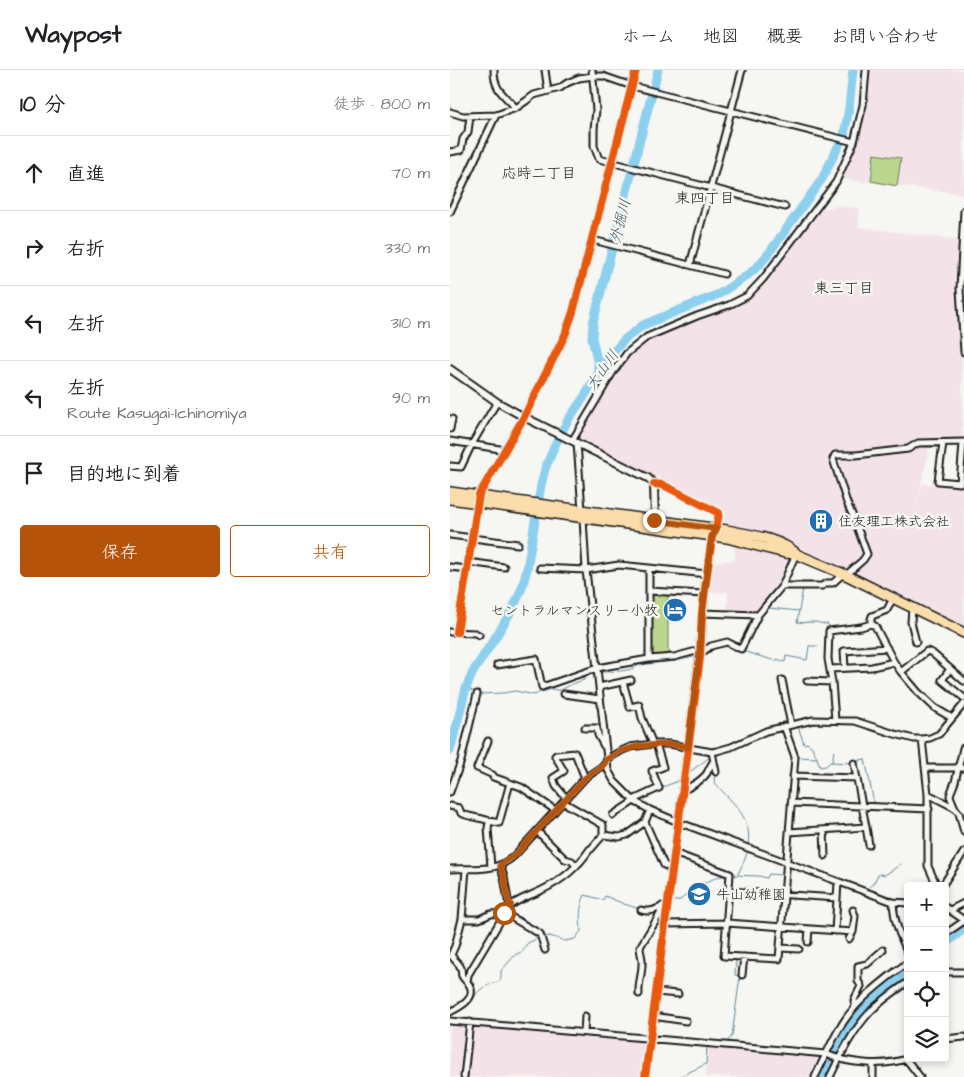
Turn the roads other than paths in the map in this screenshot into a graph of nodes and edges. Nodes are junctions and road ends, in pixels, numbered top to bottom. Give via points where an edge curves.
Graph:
1 (494, 70) edge
2 (545, 70) edge
3 (636, 70) edge
4 (742, 70) edge
5 (866, 70) edge
6 (593, 73) edge
7 (632, 86) junction
8 (548, 91) junction
9 (516, 108) junction
10 (731, 111) junction
11 (450, 112) edge
12 (470, 116) junction
13 (496, 116) junction
14 (854, 142) junction
15 (450, 152) edge
16 (613, 162) junction
17 (710, 188) junction
18 (452, 201) edge
19 (784, 207) dead end
20 (964, 210) edge
21 (450, 212) edge
22 (964, 221) edge
23 (593, 240) junction
24 (963, 247) edge
25 (690, 265) junction
26 (724, 274) dead end
27 (962, 289) edge
28 (963, 314) edge
29 (963, 338) edge
30 (964, 352) edge
31 (450, 369) edge
32 (497, 402) junction
33 (524, 417) junction
34 (450, 419) edge
35 (450, 429) edge
36 (450, 440) edge
37 (573, 441) junction
38 (964, 442) edge
39 (943, 443) junction
40 (472, 444) junction
41 (506, 450) junction
42 (450, 466) edge
43 (654, 484) junction
44 (450, 492) edge
45 (478, 498) junction
46 (450, 499) edge
47 (582, 514) junction
48 (654, 520) junction
49 (714, 533) junction
50 (450, 535) edge
51 (472, 538) junction
52 (518, 544) dead end
53 (796, 554) junction
54 (468, 562) junction
55 (450, 567) edge
56 (504, 567) dead end
57 (540, 568) dead end
58 (649, 568) junction
59 (467, 569) junction
60 (586, 570) junction
61 (707, 574) junction
62 (844, 574) junction
63 (782, 586) junction
64 (649, 591) junction
65 (704, 594) junction
66 (893, 598) junction
67 (912, 608) junction
68 (702, 613) junction
69 (758, 615) junction
70 (871, 624) junction
71 (450, 632) edge
72 (457, 632) junction
73 (964, 634) edge
74 (479, 635) dead end
75 (916, 642) dead end
76 (886, 648) junction
77 (700, 652) junction
78 (649, 659) junction
79 (894, 662) junction
80 (496, 665) dead end
81 (597, 668) junction
82 (845, 668) junction
83 (830, 669) junction
84 (950, 669) junction
85 (901, 672) junction
86 (631, 680) dead end
87 (782, 680) dead end
88 (807, 681) dead end
89 (964, 681) edge
90 (623, 682) junction
91 (832, 682) junction
92 (599, 687) junction
93 (477, 694) dead end
94 (564, 694) dead end
95 (964, 698) edge
96 (600, 699) junction
97 (964, 704) edge
98 (952, 718) junction
99 (835, 720) junction
100 (791, 725) junction
101 (784, 726) junction
102 (585, 728) dead end
103 (922, 739) junction
104 (488, 741) dead end
105 (655, 744) junction
106 (688, 747) junction
107 (963, 748) edge
108 (606, 749) junction
109 (712, 752) junction
110 (607, 759) junction
111 (714, 762) junction
112 (854, 763) dead end
113 (926, 768) junction
114 (961, 768) edge
115 (716, 772) dead end
116 (793, 776) junction
117 (585, 778) junction
118 (857, 778) junction
119 (510, 783) junction
120 (682, 791) junction
121 (450, 792) edge
122 (928, 794) junction
123 (564, 800) junction
124 (634, 801) junction
125 (791, 803) junction
126 (450, 806) edge
127 (862, 806) junction
128 (955, 808) junction
129 (929, 809) junction
130 (555, 810) junction
131 (650, 810) junction
132 (613, 814) dead end
133 (488, 822) junction
134 (645, 822) junction
135 (678, 822) junction
136 (866, 827) junction
137 (824, 830) junction
138 (537, 831) junction
139 (789, 832) junction
140 (964, 832) edge
141 (603, 835) junction
142 (868, 845) dead end
143 (964, 852) edge
144 (674, 853) junction
145 (825, 856) dead end
146 (786, 863) junction
147 (500, 865) junction
148 (576, 866) junction
149 (491, 867) junction
150 (450, 869) edge
151 (466, 869) junction
152 (672, 869) junction
153 (838, 882) junction
154 (935, 882) edge
155 (945, 882) edge
156 (729, 891) junction
157 (784, 894) junction
158 (837, 898) junction
159 (893, 902) junction
160 (904, 903) edge
161 (964, 903) edge
162 (511, 905) junction
163 (665, 906) junction
164 (641, 910) dead end
165 (852, 910) dead end
166 (950, 910) joint
167 (504, 913) junction
168 (462, 919) junction
169 (964, 920) edge
170 (727, 923) junction
171 (665, 924) junction
172 (782, 927) junction
173 (809, 929) junction
174 (835, 931) junction
175 (949, 931) edge
176 (853, 932) junction
177 (849, 939) dead end
178 (808, 942) dead end
179 (904, 945) edge
180 (780, 948) junction
181 (799, 949) dead end
182 (545, 950) dead end
183 (883, 950) dead end
184 (744, 957) junction
185 (904, 965) edge
186 (949, 972) edge
187 (964, 972) edge
188 (742, 975) dead end
189 (467, 982) junction
190 (904, 985) edge
191 (656, 992) junction
192 (639, 994) dead end
193 (678, 994) dead end
194 (855, 1007) junction
195 (450, 1012) edge
196 (585, 1016) dead end
197 (653, 1016) junction
198 (450, 1021) edge
199 (686, 1021) dead end
200 (470, 1022) junction
201 (584, 1033) junction
202 (964, 1037) edge
203 (650, 1039) junction
204 (949, 1039) edge
205 (827, 1054) junction
206 (839, 1059) junction
207 (904, 1060) edge
208 (910, 1062) edge
209 (873, 1064) junction
210 (464, 1077) edge
211 (644, 1077) edge
212 (815, 1077) edge
213 (830, 1077) edge
214 (873, 1077) edge
215 (920, 1077) edge

1 - 9 street via 498,89
2 - 8 street
3 - 7 street
4 - 10 street
5 - 14 street via 863,105
6 - 7 street
6 - 8 street
6 - 16 street via 594,146 599,159
7 - 10 street
7 - 16 street
8 - 9 street via 534,95
9 - 13 street
10 - 14 street
10 - 17 street
11 - 12 street
12 - 13 street
12 - 15 street via 462,150
13 - 18 street
14 - 37 street via 836,182 763,280 747,296 647,337 627,353
16 - 17 street
16 - 23 street
17 - 19 street
17 - 25 street
18 - 21 street
20 - 22 street
22 - 24 street
23 - 25 street
23 - 33 street via 574,312
24 - 27 street
25 - 26 street
27 - 28 street
28 - 29 street
29 - 30 street
31 - 32 street
32 - 33 street
32 - 40 street
33 - 37 street
33 - 41 street
34 - 35 street
36 - 40 street
37 - 43 street
37 - 47 street
38 - 39 street
38 - 39 street via 960,483 938,481
39 - 62 street via 918,443 908,449 835,455 833,459 866,554
40 - 41 street
40 - 42 street via 461,467
41 - 45 street
43 - 48 street
43 - 49 street via 663,485 719,513
44 - 45 main road
45 - 46 main road
45 - 47 main road
45 - 51 street
47 - 48 main road
47 - 49 main road
47 - 60 street
48 - 49 main road
49 - 53 main road
49 - 61 street
50 - 51 street
51 - 52 street
51 - 54 street
53 - 62 main road
53 - 63 street
54 - 56 street
54 - 59 street
55 - 59 street
57 - 60 street
58 - 60 street via 619,565
58 - 61 street
58 - 64 street
59 - 72 street
60 - 81 street
61 - 65 street
62 - 63 street via 822,586
62 - 66 main road
63 - 69 street
64 - 65 street
64 - 78 street
65 - 68 street
66 - 67 main road
66 - 70 street via 887,610 872,616
67 - 73 main road
67 - 75 street via 911,622
68 - 69 street
68 - 77 street
69 - 77 street via 741,649 727,642
70 - 76 street
70 - 83 street via 829,631
71 - 72 street
72 - 74 street
76 - 79 street
76 - 82 street via 844,651
77 - 78 street
77 - 106 street
78 - 81 street
79 - 82 street via 859,669
79 - 85 street
80 - 81 street via 536,659 542,687
81 - 92 street
82 - 83 street
83 - 91 street
84 - 85 street via 927,651
84 - 89 street
84 - 95 street via 942,680
85 - 98 street via 935,708
86 - 90 street
87 - 100 street
88 - 91 street
90 - 92 street
90 - 105 street via 630,707 639,705
91 - 99 street
92 - 96 street
93 - 121 street via 462,761
94 - 96 street
96 - 108 street
97 - 98 street
98 - 103 street via 938,734
99 - 100 street
99 - 103 street via 855,721
100 - 101 street
101 - 109 street
101 - 116 street via 795,757
102 - 108 street via 597,728
103 - 113 street
104 - 119 street via 477,768
105 - 106 street
105 - 110 street via 630,748
105 - 124 street via 663,767 652,771 659,788
106 - 109 street
106 - 120 street
107 - 114 street
108 - 110 street
109 - 111 street
110 - 117 street via 604,765
110 - 124 street via 614,781
111 - 115 street
111 - 120 street via 706,775
112 - 118 street
113 - 114 street
113 - 122 street
114 - 128 street via 950,792
116 - 118 street
116 - 125 street
117 - 123 street
117 - 123 street via 575,753 555,756 564,771 553,778
118 - 127 street
119 - 130 street
119 - 133 street via 499,823
120 - 135 street
122 - 128 street
122 - 129 street
123 - 130 street
123 - 141 street via 603,825
124 - 131 street
124 - 132 street
125 - 127 street
125 - 139 street
126 - 133 street via 459,808 472,818
127 - 129 street
127 - 136 street
128 - 140 street
129 - 154 street via 928,866
130 - 138 street
131 - 134 street
131 - 135 street
133 - 149 street
134 - 141 street via 623,836
134 - 152 street via 664,865
135 - 144 street
135 - 146 street
136 - 137 street
136 - 142 street
137 - 139 street
137 - 145 street
138 - 147 street via 515,855
138 - 148 street
139 - 146 street
141 - 148 street
143 - 155 street
144 - 152 street
144 - 156 street via 730,874
146 - 153 street
146 - 157 street
147 - 149 street
147 - 162 street
148 - 162 street via 560,880
149 - 151 street
150 - 151 street
151 - 168 street
152 - 163 street
153 - 158 street
153 - 159 street
156 - 157 street
156 - 170 street
157 - 158 street
157 - 172 street
158 - 174 street
159 - 160 street
159 - 179 street via 897,929
161 - 166 street
162 - 167 street
163 - 164 street via 647,912
163 - 171 street
163 - 192 street via 640,947
165 - 176 street via 855,916
166 - 169 street
167 - 168 street
167 - 182 street via 540,934
167 - 189 street
168 - 189 street via 451,955
169 - 175 street
170 - 171 street
170 - 172 street
170 - 184 street via 724,956
171 - 191 street
172 - 173 street
172 - 180 street
173 - 174 street
173 - 178 street
174 - 176 street
176 - 177 street
180 - 181 street
180 - 184 street via 779,959
183 - 194 street via 867,964 858,966 861,986 854,1000
184 - 188 street
185 - 194 street
186 - 187 street
189 - 195 street via 471,988 469,999
190 - 206 street via 872,1011 855,1031
191 - 193 street
191 - 197 street
194 - 205 street via 836,1034
196 - 201 street
197 - 199 street
197 - 203 street
198 - 200 street
200 - 201 street
200 - 210 street
201 - 203 street
202 - 204 street
203 - 205 street
203 - 211 street
205 - 206 street
205 - 212 street
206 - 209 street
206 - 213 street
207 - 209 street
208 - 215 street
209 - 214 street

